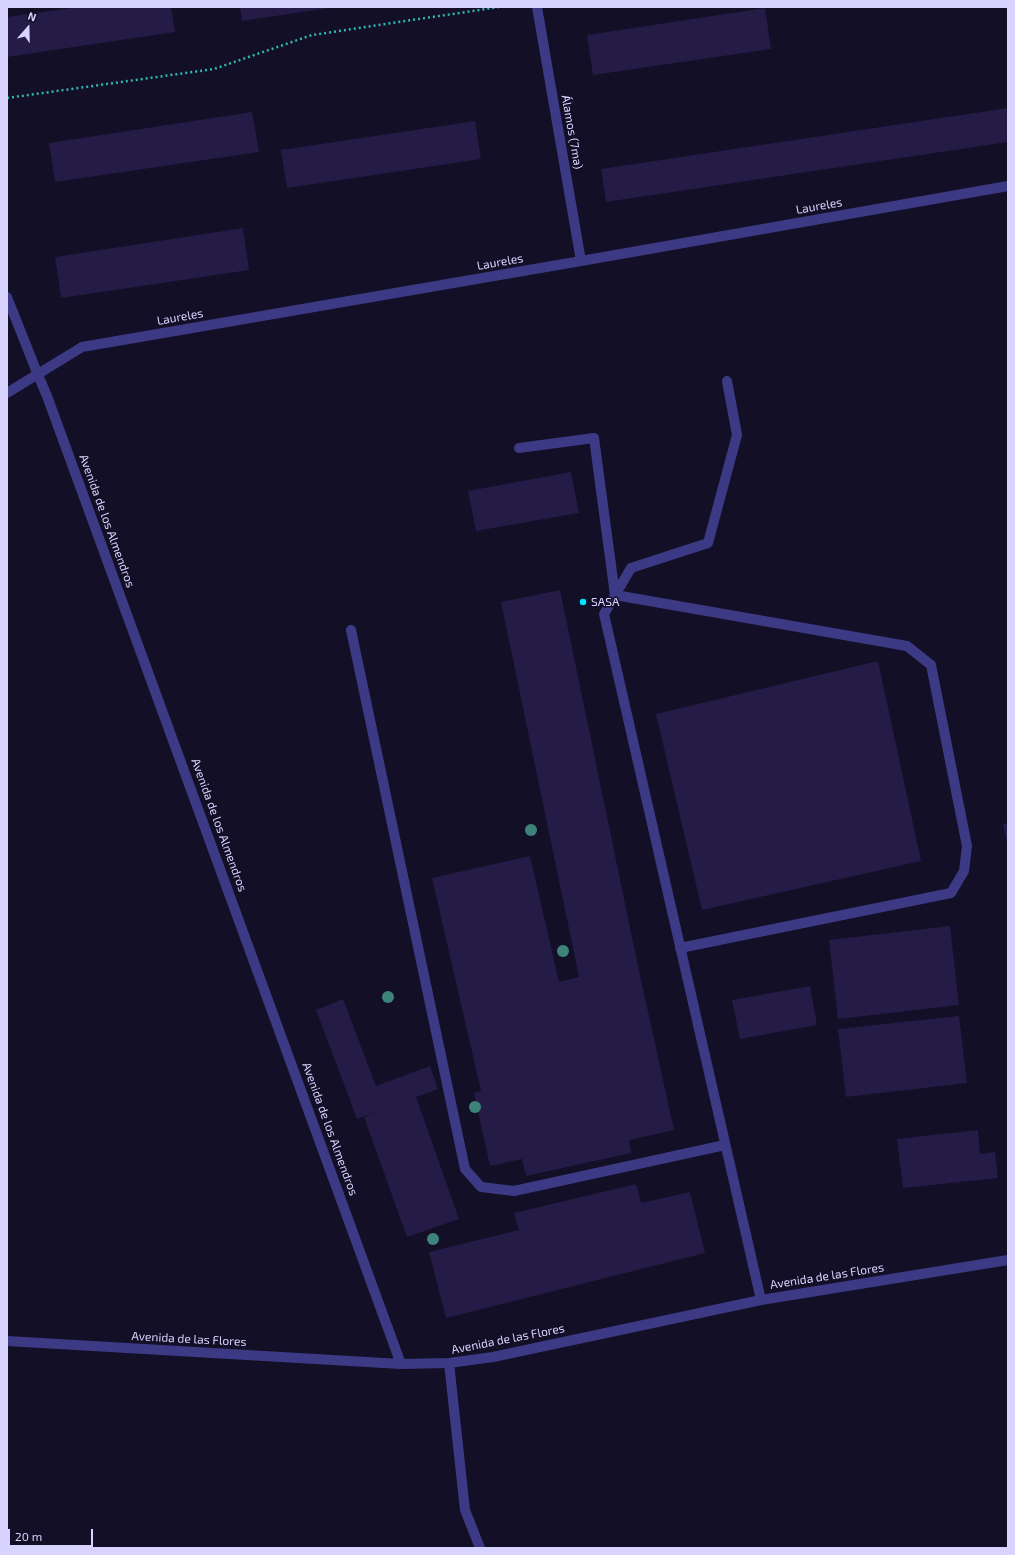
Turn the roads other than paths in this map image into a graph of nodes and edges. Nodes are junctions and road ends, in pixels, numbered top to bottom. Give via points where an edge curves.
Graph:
1 (537, 7) edge
2 (1008, 186) edge
3 (581, 262) junction
4 (7, 297) edge
5 (38, 375) junction
6 (727, 381) dead end
7 (7, 393) edge
8 (519, 448) dead end
9 (615, 595) junction
10 (351, 630) dead end
11 (680, 948) junction
12 (725, 1145) junction
13 (1008, 1260) edge
14 (761, 1300) junction
15 (7, 1341) edge
16 (449, 1363) junction
17 (401, 1364) junction
18 (480, 1548) edge

1 - 3 street, Álamos (7ma)
2 - 3 street, Laureles
3 - 5 street, Laureles via 82,347
4 - 5 street, Avenida de los Almendros
5 - 7 street, Laureles
5 - 17 street, Avenida de los Almendros
6 - 9 street via 737,435 708,543 631,568
8 - 9 street via 594,438
9 - 11 street via 604,614
9 - 11 street via 907,646 931,665 967,846 964,871 951,892
10 - 12 street via 464,1169 481,1187 514,1191
11 - 12 street
12 - 14 street
13 - 14 street, Avenida de las Flores
14 - 16 street, Avenida de las Flores via 493,1357
15 - 17 street, Avenida de las Flores
16 - 17 street, Avenida de las Flores
16 - 18 street via 465,1510

